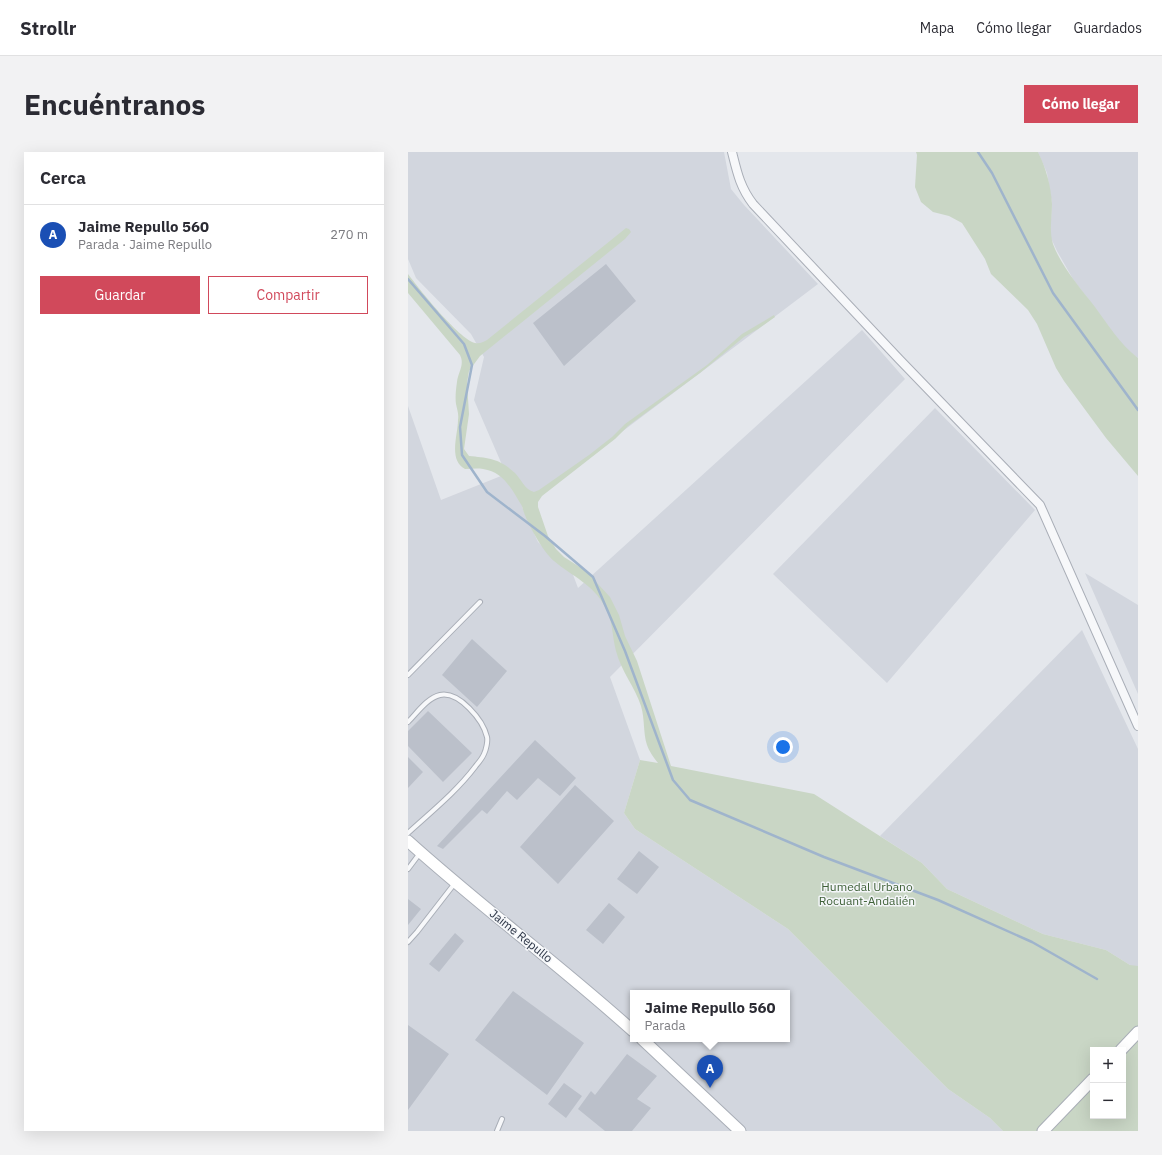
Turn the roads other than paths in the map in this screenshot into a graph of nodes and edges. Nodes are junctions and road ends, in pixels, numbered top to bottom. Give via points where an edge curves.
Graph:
1 (732, 152) edge
2 (480, 602) dead end
3 (408, 675) edge
4 (408, 722) edge
5 (1138, 726) edge
6 (408, 833) edge
7 (408, 840) edge
8 (421, 852) junction
9 (408, 869) edge
10 (456, 883) junction
11 (408, 942) edge
12 (630, 1028) edge
13 (1138, 1032) edge
14 (645, 1042) edge
15 (1124, 1047) edge
16 (1090, 1082) edge
17 (502, 1119) dead end
18 (497, 1131) edge
19 (740, 1131) edge
20 (1043, 1131) edge

1 - 5 street via 738,179 753,204 1040,505
2 - 3 lane
4 - 6 lane via 430,700 440,695 450,695 477,716 488,738 484,755 464,781
7 - 8 street, Jaime Repullo
8 - 9 lane
8 - 10 street, Jaime Repullo
10 - 11 lane
10 - 12 street, Jaime Repullo
13 - 15 street
14 - 19 street
16 - 20 street
17 - 18 lane

